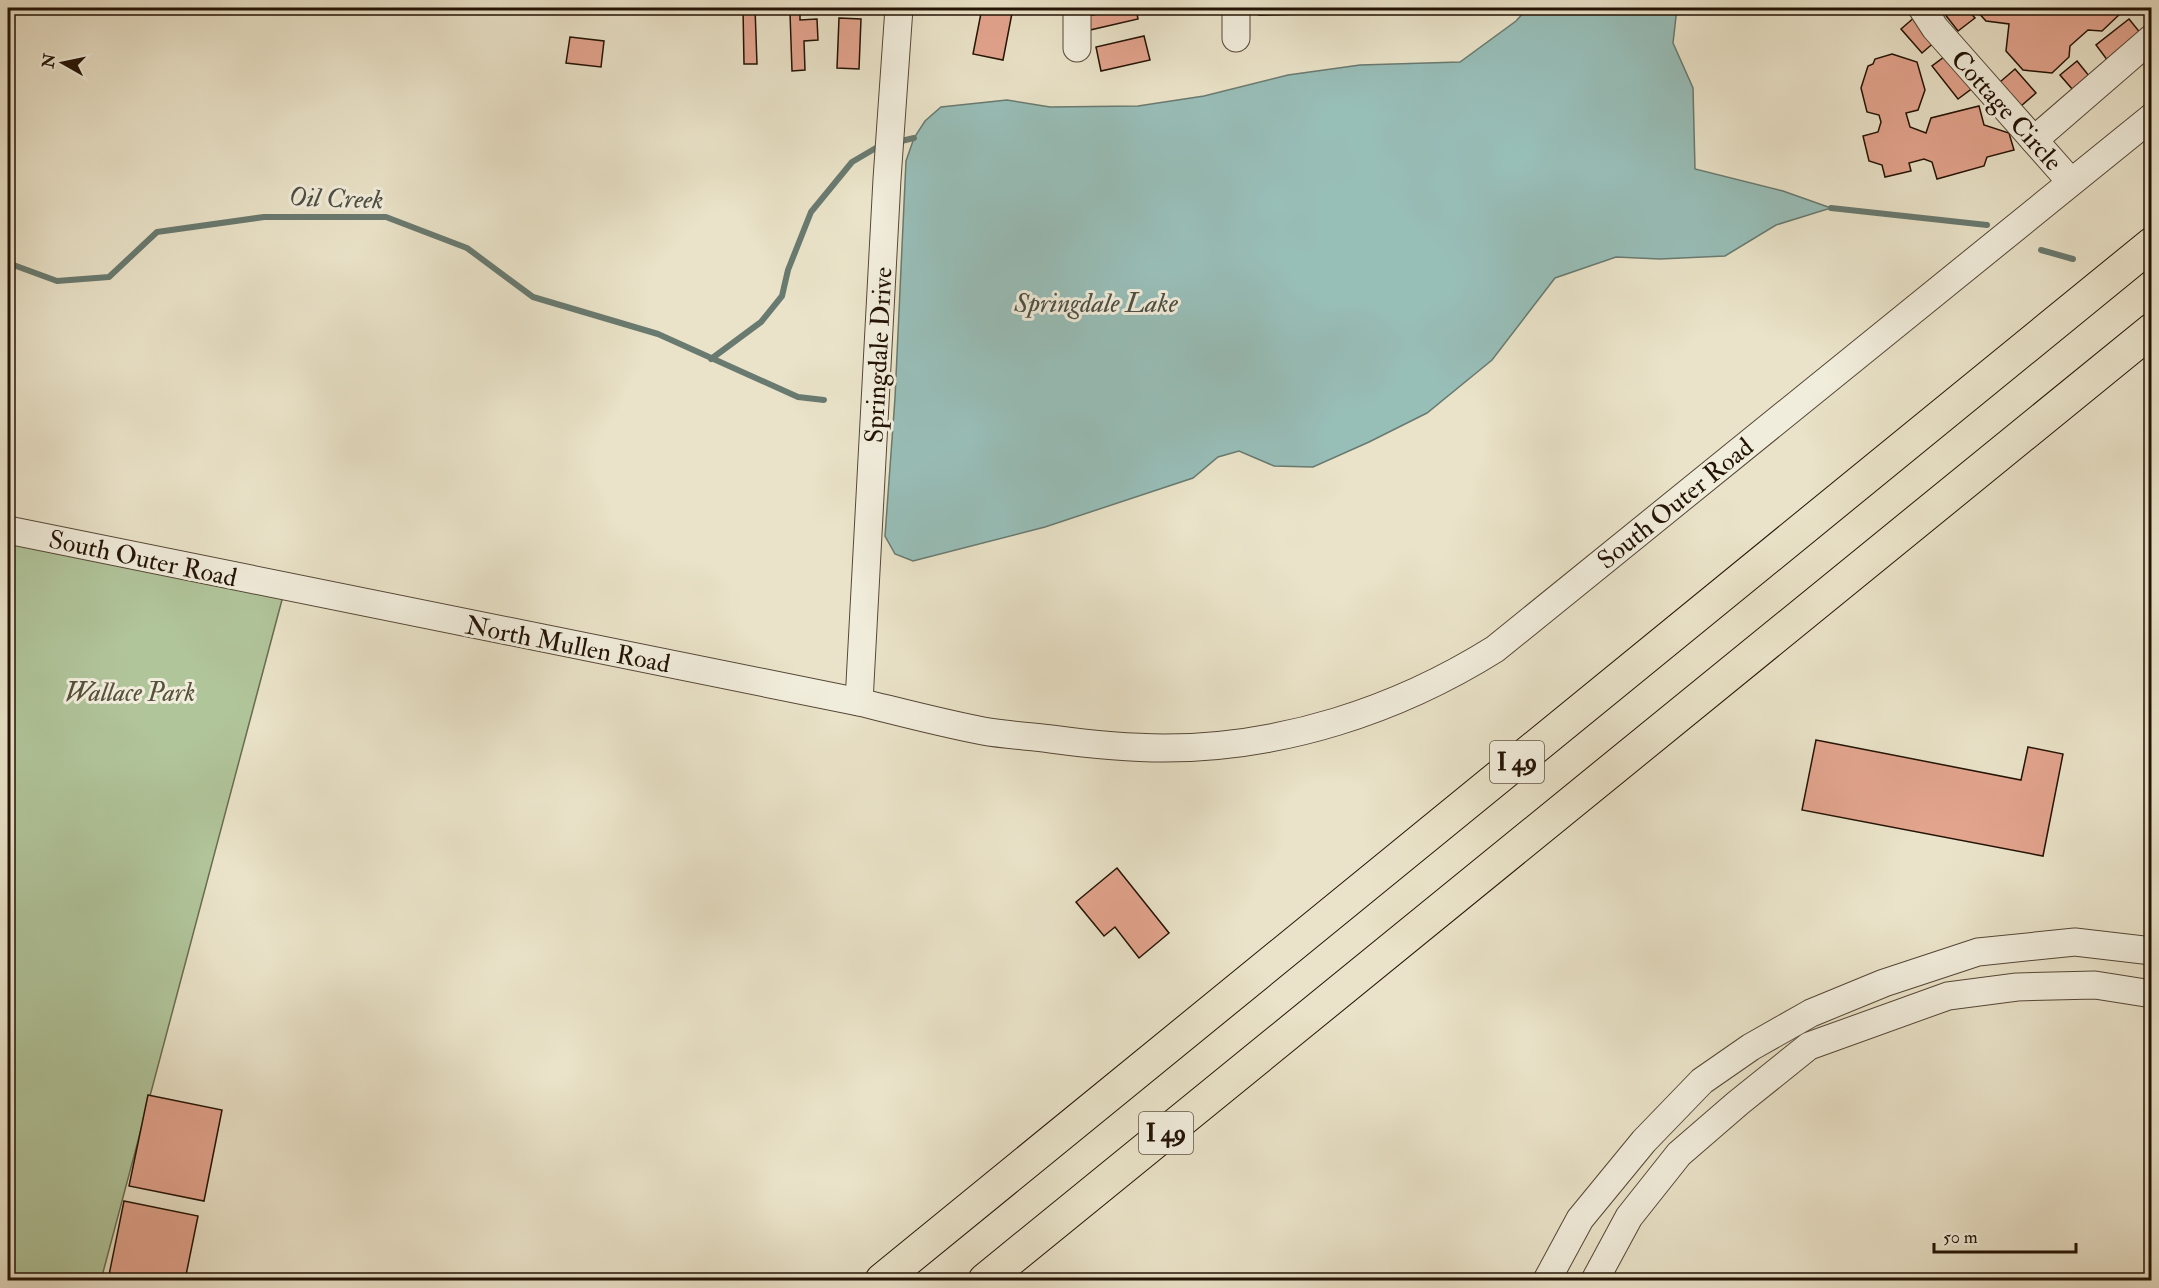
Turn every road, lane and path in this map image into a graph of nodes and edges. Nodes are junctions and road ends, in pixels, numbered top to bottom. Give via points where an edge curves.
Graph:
1 (899, 8) edge
2 (1077, 8) edge
3 (1236, 8) edge
4 (1922, 8) edge
5 (1236, 38) dead end
6 (2151, 38) edge
7 (1077, 48) dead end
8 (2151, 117) edge
9 (2034, 140) junction
10 (2071, 182) junction
11 (2151, 244) edge
12 (2151, 330) edge
13 (8, 530) edge
14 (278, 586) joint
15 (859, 702) junction
16 (2151, 951) edge
17 (2151, 993) edge
18 (882, 1281) edge
19 (985, 1281) edge
20 (1547, 1281) edge
21 (1595, 1281) edge

1 - 15 street, Springdale Drive
2 - 7 street
3 - 5 street
4 - 9 street, Cottage Circle via 1935,28
6 - 9 street
8 - 10 street, South Outer Road
9 - 10 street, Cottage Circle
10 - 15 street, South Outer Road via 1495,649 1376,709 1272,738 1165,748 1111,746 984,731
11 - 18 highway, I 49
12 - 19 highway, I 49
13 - 14 street, South Outer Road
14 - 15 street, North Mullen Road
16 - 20 street via 2075,942 1978,952 1884,983 1806,1016 1702,1081 1644,1141 1580,1219
17 - 21 street via 2095,984 2017,987 1948,996 1809,1046 1679,1154 1629,1217

